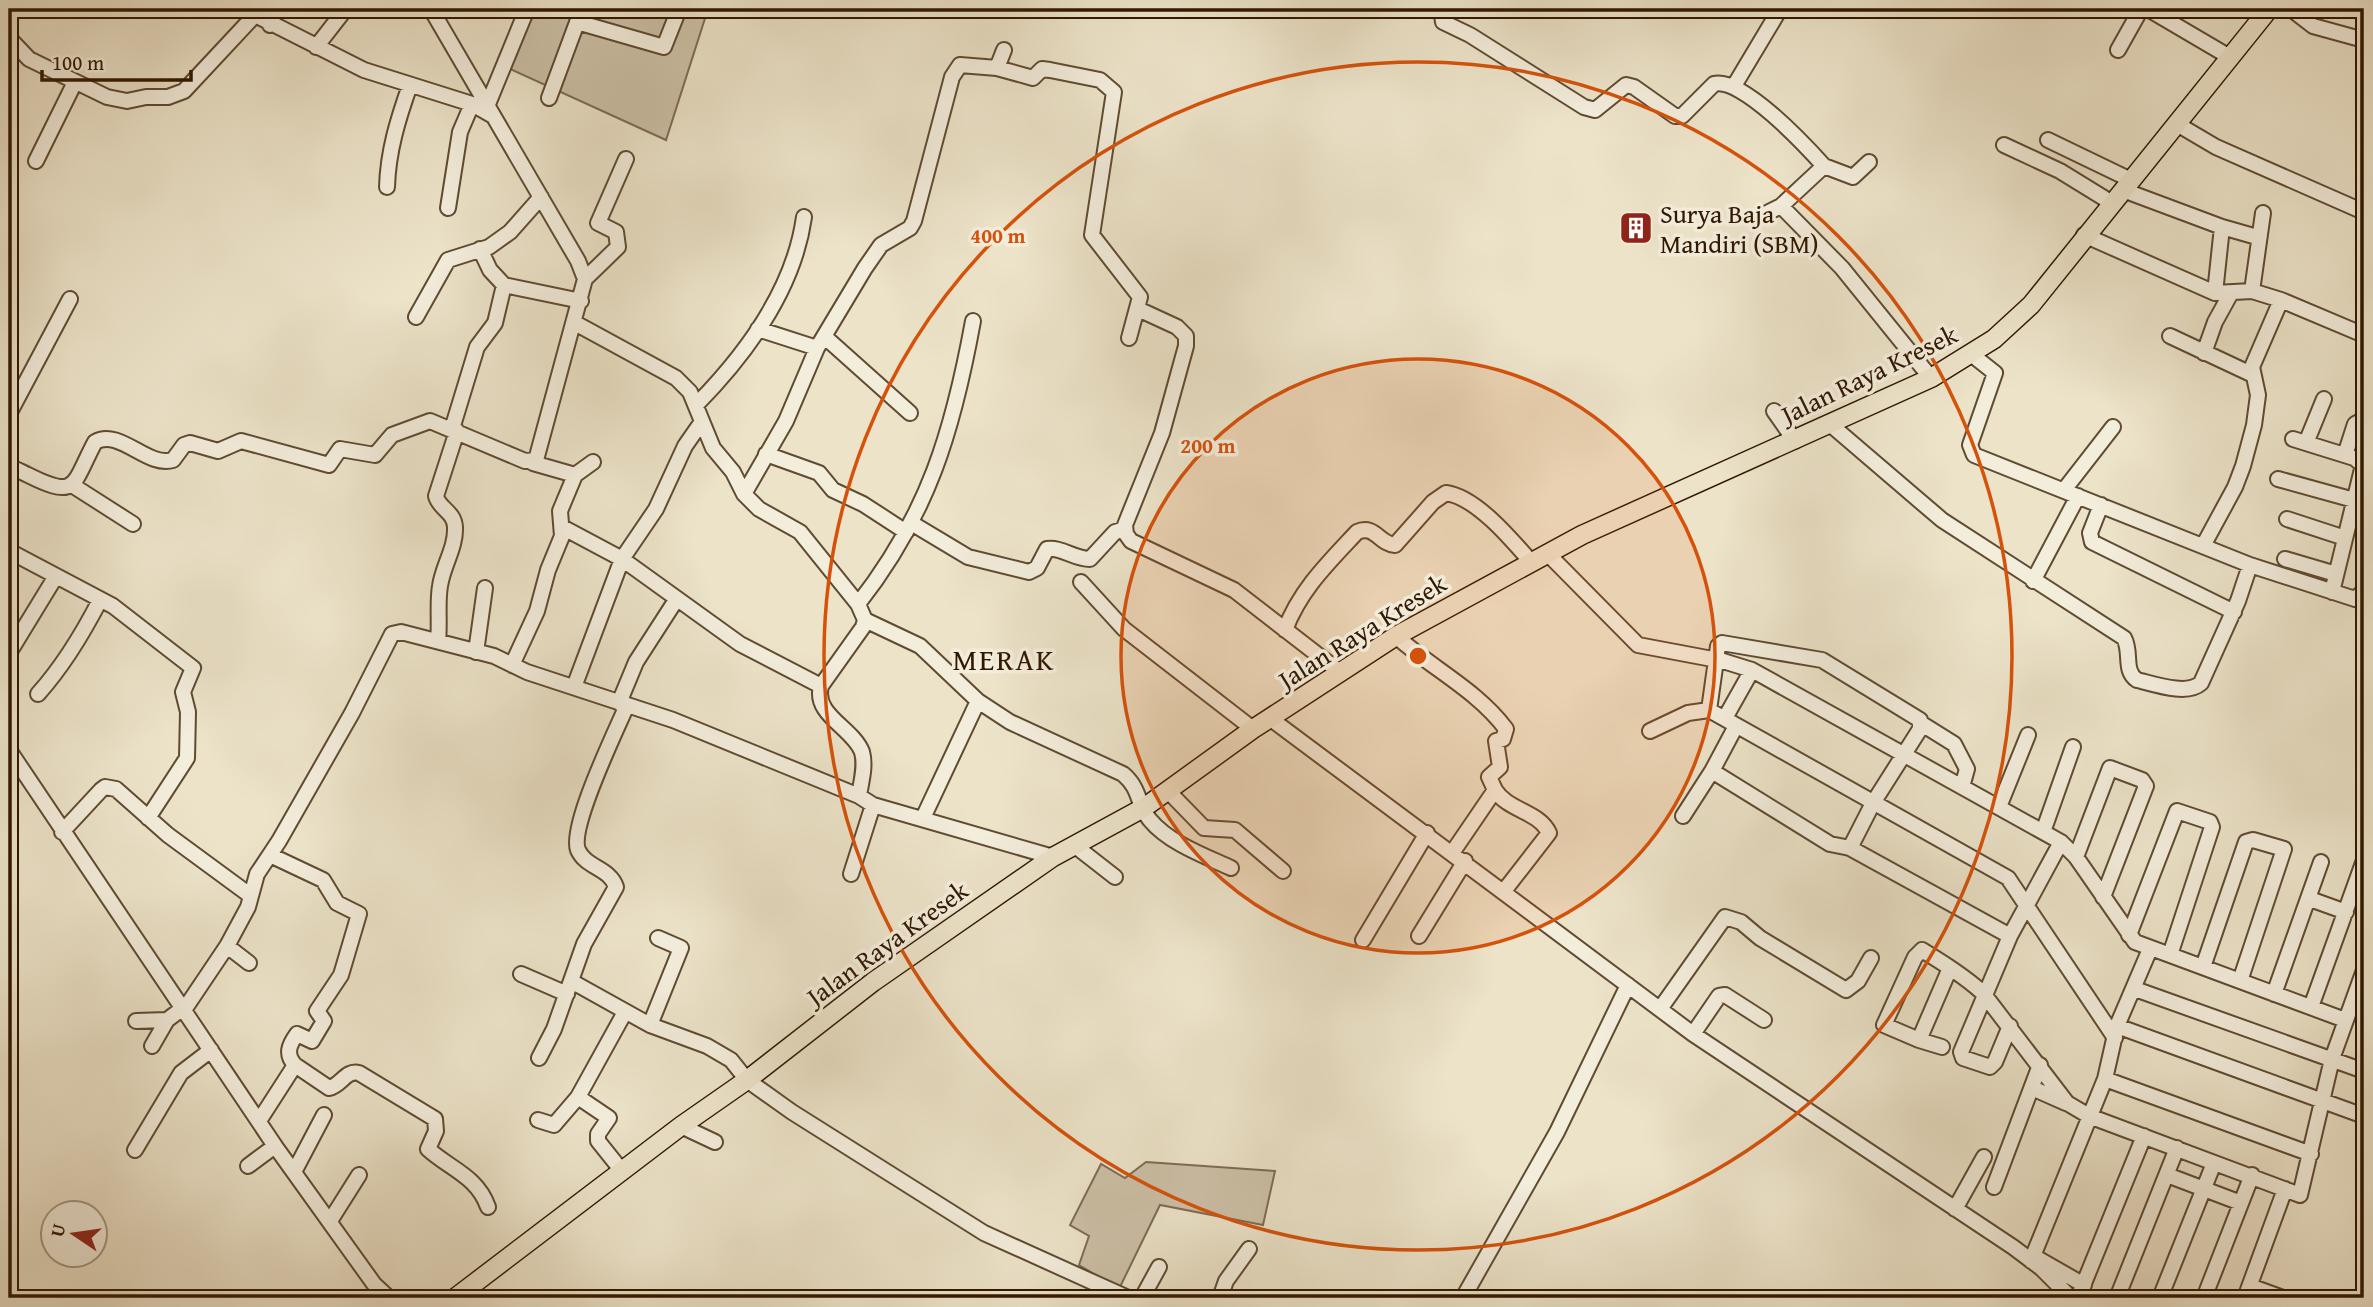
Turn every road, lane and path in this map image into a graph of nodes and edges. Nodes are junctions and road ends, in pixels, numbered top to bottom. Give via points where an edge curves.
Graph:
1 (276, 9) edge
2 (432, 9) edge
3 (527, 9) edge
4 (678, 9) edge
5 (1441, 9) edge
6 (1780, 9) edge
7 (2141, 9) edge
8 (2148, 9) edge
9 (2269, 9) edge
10 (2291, 9) edge
11 (344, 11) dead end
12 (256, 12) edge
13 (579, 15) edge
14 (270, 25) junction
15 (9, 38) edge
16 (2364, 40) edge
17 (316, 47) junction
18 (1004, 50) dead end
19 (2118, 50) dead end
20 (2228, 56) junction
21 (997, 68) junction
22 (75, 84) junction
23 (410, 85) junction
24 (1734, 86) junction
25 (548, 98) dead end
26 (472, 104) junction
27 (491, 110) junction
28 (2177, 124) junction
29 (2048, 140) dead end
30 (2004, 145) dead end
31 (626, 159) dead end
32 (36, 160) dead end
33 (1869, 162) dead end
34 (1824, 166) junction
35 (387, 187) dead end
36 (2122, 191) junction
37 (541, 197) junction
38 (1781, 206) junction
39 (448, 208) dead end
40 (2364, 212) edge
41 (2263, 213) dead end
42 (1763, 215) dead end
43 (804, 217) dead end
44 (2222, 227) junction
45 (2084, 234) junction
46 (2257, 237) junction
47 (480, 249) junction
48 (585, 278) junction
49 (505, 285) junction
50 (2252, 291) junction
51 (2215, 293) junction
52 (2231, 293) junction
53 (70, 299) dead end
54 (2281, 300) junction
55 (581, 302) junction
56 (1138, 309) junction
57 (416, 317) dead end
58 (973, 321) dead end
59 (575, 323) junction
60 (758, 329) junction
61 (2364, 335) edge
62 (2170, 336) dead end
63 (1129, 338) dead end
64 (821, 342) junction
65 (2204, 353) junction
66 (1971, 354) junction
67 (2251, 374) junction
68 (1931, 378) junction
69 (2324, 399) dead end
70 (697, 404) junction
71 (1774, 411) dead end
72 (910, 413) dead end
73 (9, 414) edge
74 (2364, 419) edge
75 (701, 423) junction
76 (1831, 425) junction
77 (2113, 427) dead end
78 (455, 430) junction
79 (1795, 441) junction
80 (766, 454) junction
81 (2345, 455) junction
82 (593, 462) dead end
83 (533, 463) junction
84 (9, 466) edge
85 (575, 475) junction
86 (2278, 479) dead end
87 (72, 485) junction
88 (2071, 493) junction
89 (744, 494) junction
90 (2354, 500) junction
91 (2101, 505) junction
92 (2287, 519) dead end
93 (133, 524) dead end
94 (562, 527) junction
95 (909, 528) junction
96 (1125, 529) junction
97 (2345, 538) junction
98 (2203, 546) junction
99 (9, 551) edge
100 (1539, 557) junction
101 (622, 559) junction
102 (2285, 559) dead end
103 (2250, 565) junction
104 (2336, 574) junction
105 (56, 576) junction
106 (2033, 581) junction
107 (1081, 582) dead end
108 (485, 588) dead end
109 (2364, 591) edge
110 (2332, 592) junction
111 (100, 600) junction
112 (676, 600) junction
113 (858, 604) junction
114 (2234, 612) junction
115 (865, 620) junction
116 (1285, 630) junction
117 (1396, 636) junction
118 (438, 641) junction
119 (476, 652) junction
120 (9, 653) edge
121 (1716, 660) junction
122 (512, 665) junction
123 (1752, 670) junction
124 (1340, 673) junction
125 (821, 686) junction
126 (574, 687) junction
127 (38, 694) dead end
128 (978, 701) junction
129 (623, 704) junction
130 (1709, 710) junction
131 (1272, 719) junction
132 (1730, 722) junction
133 (1922, 724) junction
134 (1254, 729) junction
135 (1650, 731) dead end
136 (2028, 735) dead end
137 (2073, 747) dead end
138 (9, 750) edge
139 (1904, 755) junction
140 (1712, 771) junction
141 (1962, 787) junction
142 (1495, 790) junction
143 (1168, 791) junction
144 (859, 796) junction
145 (1873, 803) junction
146 (873, 805) junction
147 (1145, 807) junction
148 (1999, 807) junction
149 (1683, 816) dead end
150 (148, 818) junction
151 (923, 818) junction
152 (62, 832) junction
153 (2043, 832) junction
154 (1427, 833) junction
155 (2060, 842) junction
156 (1074, 845) junction
157 (1850, 848) junction
158 (1452, 853) junction
159 (270, 855) junction
160 (1053, 857) junction
161 (2076, 857) junction
162 (1465, 861) junction
163 (2321, 862) dead end
164 (1231, 868) dead end
165 (2363, 868) edge
166 (1283, 871) dead end
167 (851, 874) dead end
168 (1115, 877) dead end
169 (2008, 878) junction
170 (2036, 890) junction
171 (1504, 891) junction
172 (251, 896) junction
173 (2103, 897) junction
174 (2310, 899) junction
175 (2026, 908) junction
176 (2346, 912) junction
177 (2129, 935) junction
178 (1419, 936) dead end
179 (2010, 936) junction
180 (658, 938) dead end
181 (1363, 940) dead end
182 (226, 946) junction
183 (2150, 949) junction
184 (2170, 955) junction
185 (1871, 958) dead end
186 (249, 963) dead end
187 (2203, 967) junction
188 (1950, 968) junction
189 (2364, 970) edge
190 (521, 974) dead end
191 (2240, 981) junction
192 (1628, 985) junction
193 (569, 988) junction
194 (2135, 989) junction
195 (1983, 993) junction
196 (2274, 994) junction
197 (2311, 1007) junction
198 (183, 1009) junction
199 (1660, 1009) junction
200 (625, 1012) junction
201 (167, 1020) junction
202 (1764, 1020) dead end
203 (2345, 1020) junction
204 (136, 1021) dead end
205 (650, 1025) junction
206 (2010, 1027) junction
207 (2116, 1032) junction
208 (1693, 1034) junction
209 (1919, 1040) junction
210 (152, 1046) dead end
211 (1942, 1047) dead end
212 (204, 1055) junction
213 (540, 1058) dead end
214 (2332, 1059) junction
215 (295, 1065) junction
216 (2040, 1065) junction
217 (2364, 1071) edge
218 (2105, 1079) junction
219 (747, 1080) junction
220 (2032, 1088) junction
221 (578, 1097) junction
222 (2320, 1102) junction
223 (2067, 1103) junction
224 (324, 1115) dead end
225 (2089, 1116) junction
226 (2364, 1116) edge
227 (538, 1120) dead end
228 (259, 1121) junction
229 (681, 1126) junction
230 (2144, 1136) junction
231 (715, 1142) dead end
232 (273, 1147) junction
233 (2177, 1148) junction
234 (135, 1150) dead end
235 (2311, 1154) junction
236 (1984, 1157) dead end
237 (253, 1162) dead end
238 (2214, 1163) junction
239 (622, 1171) junction
240 (294, 1172) junction
241 (359, 1175) dead end
242 (2167, 1175) junction
243 (2252, 1175) junction
244 (1994, 1187) dead end
245 (2204, 1189) junction
246 (2286, 1189) junction
247 (2241, 1203) junction
248 (488, 1207) dead end
249 (1955, 1209) junction
250 (330, 1221) junction
251 (1249, 1249) dead end
252 (2033, 1259) junction
253 (1159, 1267) dead end
254 (2081, 1292) edge
255 (2247, 1292) edge
256 (389, 1298) edge
257 (455, 1298) edge
258 (1128, 1298) edge
259 (1142, 1298) edge
260 (1220, 1298) edge
261 (1463, 1298) edge
262 (2071, 1298) edge
263 (2117, 1298) edge
264 (2160, 1298) edge
265 (2204, 1298) edge
266 (2283, 1298) edge

1 - 14 street
2 - 27 street
3 - 27 street
4 - 13 street via 664,47
5 - 24 street via 1443,22 1595,110 1626,85 1682,116 1714,84
6 - 24 street
7 - 19 street
8 - 20 street
9 - 20 main road, Jalan Raya Kresek
10 - 16 street via 2314,26
11 - 17 street
12 - 14 street
12 - 22 street via 184,91 127,101
13 - 25 street
14 - 17 street
15 - 22 street via 29,59
17 - 23 street via 364,71
18 - 21 street
20 - 28 main road, Jalan Raya Kresek
21 - 56 street via 1033,78 1042,69 1100,80 1115,92 1092,235 1137,291
21 - 64 street via 960,65 955,70 914,221 881,245
22 - 32 street
23 - 26 street
23 - 35 street via 395,129
24 - 34 street via 1797,137
26 - 27 street
26 - 39 street via 460,132
27 - 37 street
28 - 36 main road, Jalan Raya Kresek
28 - 40 street via 2216,147
29 - 36 street via 2109,167
30 - 36 street via 2060,171
31 - 48 street via 598,223 617,232 618,247
33 - 34 street via 1853,177
34 - 38 street
36 - 44 street
36 - 45 main road, Jalan Raya Kresek
37 - 47 street via 510,232
37 - 48 street
38 - 42 street
38 - 68 street via 1842,268
41 - 46 street
43 - 60 street via 794,263
44 - 46 street
44 - 51 street
45 - 51 street
45 - 66 main road, Jalan Raya Kresek via 2031,305
46 - 50 street
47 - 49 street via 490,270
47 - 57 street via 448,260
48 - 55 street
49 - 55 street
49 - 78 street via 495,323 477,347
50 - 52 street
50 - 54 street
51 - 52 street
52 - 65 street
53 - 73 street
54 - 61 street
54 - 67 street
55 - 59 street
56 - 63 street
56 - 96 street via 1177,327 1186,336 1186,346 1162,433
58 - 95 street via 942,453
59 - 70 street via 676,378
59 - 83 street
60 - 64 street
60 - 70 street
62 - 65 street
64 - 72 street
64 - 80 street
65 - 67 street
66 - 68 main road, Jalan Raya Kresek
66 - 88 street via 1994,373 1970,451
67 - 98 street via 2258,395 2254,425 2235,487
68 - 76 main road, Jalan Raya Kresek
69 - 81 street via 2299,441
70 - 75 street
71 - 79 street
74 - 81 street via 2355,424
75 - 89 street
75 - 101 street via 685,446 656,509
76 - 79 main road, Jalan Raya Kresek
76 - 106 street via 1942,520
77 - 88 street
78 - 83 street
78 - 87 street via 425,421 392,435 375,455 340,449 326,465 241,441 218,451 190,443 173,460 164,462 101,438
78 - 118 street via 436,496 453,516 455,527 439,589
79 - 100 main road, Jalan Raya Kresek via 1693,483
80 - 89 street
80 - 95 street via 819,473 833,490
81 - 90 street via 2362,465
82 - 85 street
83 - 85 street
84 - 87 street via 56,489
85 - 94 street via 560,511
86 - 90 street
87 - 93 street
88 - 91 street
88 - 106 street
89 - 113 street via 759,509 800,532
90 - 97 street
91 - 98 street
91 - 114 street via 2090,534 2092,542
92 - 97 street
94 - 101 street
94 - 122 street via 537,611
95 - 96 street via 968,557 1029,572 1038,568 1047,549 1090,559 1115,532
95 - 113 street
96 - 116 street via 1131,541 1234,590
97 - 104 street
98 - 103 street
99 - 105 street
100 - 116 street via 1454,494 1446,494 1433,502 1395,545 1371,530 1357,533 1309,584
100 - 117 main road, Jalan Raya Kresek
100 - 121 street via 1638,645
101 - 112 street
101 - 126 street
102 - 104 street
103 - 110 street
103 - 114 street
104 - 110 street
105 - 111 street
105 - 120 street
106 - 114 street via 2124,638 2131,676 2172,687 2193,688 2201,682
107 - 134 street via 1125,629
108 - 119 street
109 - 110 street via 2355,599
111 - 127 street via 79,641
111 - 150 street via 193,668 183,692 187,758
112 - 125 street via 740,645
112 - 129 street via 636,662
113 - 115 street
115 - 125 street
115 - 128 street via 920,646
116 - 124 street
117 - 124 main road, Jalan Raya Kresek
117 - 142 street via 1426,664 1467,690 1506,729 1503,739 1496,741 1500,767 1489,777
118 - 119 street
118 - 159 street via 392,634
119 - 122 street
121 - 123 street
121 - 130 street
121 - 133 street via 1722,643 1822,660
122 - 126 street
123 - 132 street
123 - 139 street
124 - 131 main road, Jalan Raya Kresek
125 - 144 street via 818,695 823,708 862,752
126 - 129 street
128 - 147 street via 1010,722 1123,774 1135,783
128 - 151 street
129 - 144 street
129 - 193 street via 577,839 578,850 609,874 616,887 594,922
130 - 132 street
130 - 135 street via 1688,713
131 - 134 main road, Jalan Raya Kresek
131 - 154 street
132 - 140 street
132 - 145 street
133 - 139 street
133 - 141 street via 1955,746 1967,769
134 - 143 main road, Jalan Raya Kresek
136 - 148 street
137 - 153 street
138 - 152 street
139 - 141 street
139 - 145 street
140 - 149 street
140 - 157 street via 1830,844
141 - 148 street
142 - 158 street
142 - 171 street via 1549,833
143 - 147 main road, Jalan Raya Kresek
143 - 166 street via 1199,825 1235,830
144 - 146 street
145 - 157 street
145 - 169 street
146 - 151 street
146 - 167 street
147 - 156 main road, Jalan Raya Kresek
147 - 164 street via 1158,826 1199,854
148 - 153 street
150 - 152 street via 116,789 105,787
150 - 172 street
151 - 160 street
152 - 198 street
153 - 155 street
154 - 158 street
154 - 181 street
155 - 161 street
155 - 170 street
156 - 160 main road, Jalan Raya Kresek
156 - 168 street
157 - 179 street
158 - 162 street
159 - 172 street via 257,874
159 - 215 street via 323,880 337,903 359,914 341,975 317,1011 324,1021 312,1041 297,1034 289,1048
160 - 219 main road, Jalan Raya Kresek via 873,982
161 - 173 street
161 - 173 street via 2110,768 2142,780 2146,786
162 - 171 street
162 - 178 street
163 - 174 street
165 - 176 street
169 - 170 street
169 - 175 street
170 - 175 street
171 - 192 street
172 - 182 street
173 - 177 street
174 - 176 street
174 - 196 street
175 - 179 street
175 - 207 street
176 - 197 street
177 - 183 street
177 - 184 street via 2177,811 2210,822
179 - 195 street
180 - 205 street via 681,947
182 - 186 street
182 - 198 street
183 - 184 street
183 - 194 street
184 - 187 street
185 - 199 street via 1858,981 1846,990 1760,938 1739,920 1725,917
187 - 191 street
187 - 191 street via 2246,842 2284,849
188 - 195 street
188 - 209 street
188 - 209 street via 1922,950 1917,952 1884,1025
189 - 203 street
190 - 193 street
191 - 196 street
192 - 199 street
192 - 261 street via 1557,1132
193 - 200 street
193 - 213 street
194 - 207 street
194 - 214 street
195 - 206 street
195 - 206 street via 1961,1052 1963,1058 1990,1067
196 - 197 street
197 - 203 street
198 - 201 street
198 - 212 street
199 - 208 street
200 - 205 street
200 - 221 street
201 - 204 street
201 - 210 street
202 - 208 street via 1725,995
203 - 214 street
205 - 219 street via 707,1046 730,1060
206 - 216 street
207 - 218 street
207 - 222 street
208 - 249 street
209 - 211 street
212 - 228 street
212 - 234 street via 181,1073
214 - 217 street
214 - 222 street
215 - 228 street
215 - 248 street via 329,1088 345,1076 359,1073 429,1113 437,1125 428,1149 463,1171 483,1192
216 - 220 street
216 - 223 street
218 - 225 street
218 - 235 street
219 - 229 main road, Jalan Raya Kresek
219 - 258 street via 984,1233
220 - 223 street
220 - 244 street
221 - 227 street via 554,1125
221 - 239 street via 609,1118 598,1141
222 - 226 street
222 - 235 street
223 - 225 street
224 - 240 street
225 - 230 street
225 - 252 street
228 - 232 street
229 - 231 street
229 - 239 main road, Jalan Raya Kresek
230 - 233 street
230 - 254 street
232 - 237 street
232 - 240 street
233 - 238 street
233 - 242 street
235 - 246 street via 2303,1193
236 - 249 street
238 - 243 street
238 - 245 street
239 - 257 main road, Jalan Raya Kresek
240 - 250 street
241 - 250 street
242 - 245 street
242 - 263 street
243 - 246 street
243 - 247 street
245 - 247 street
245 - 264 street
246 - 255 street
247 - 265 street
249 - 252 street
250 - 256 street
251 - 260 street
252 - 254 street
252 - 262 street
253 - 259 street
255 - 266 street

